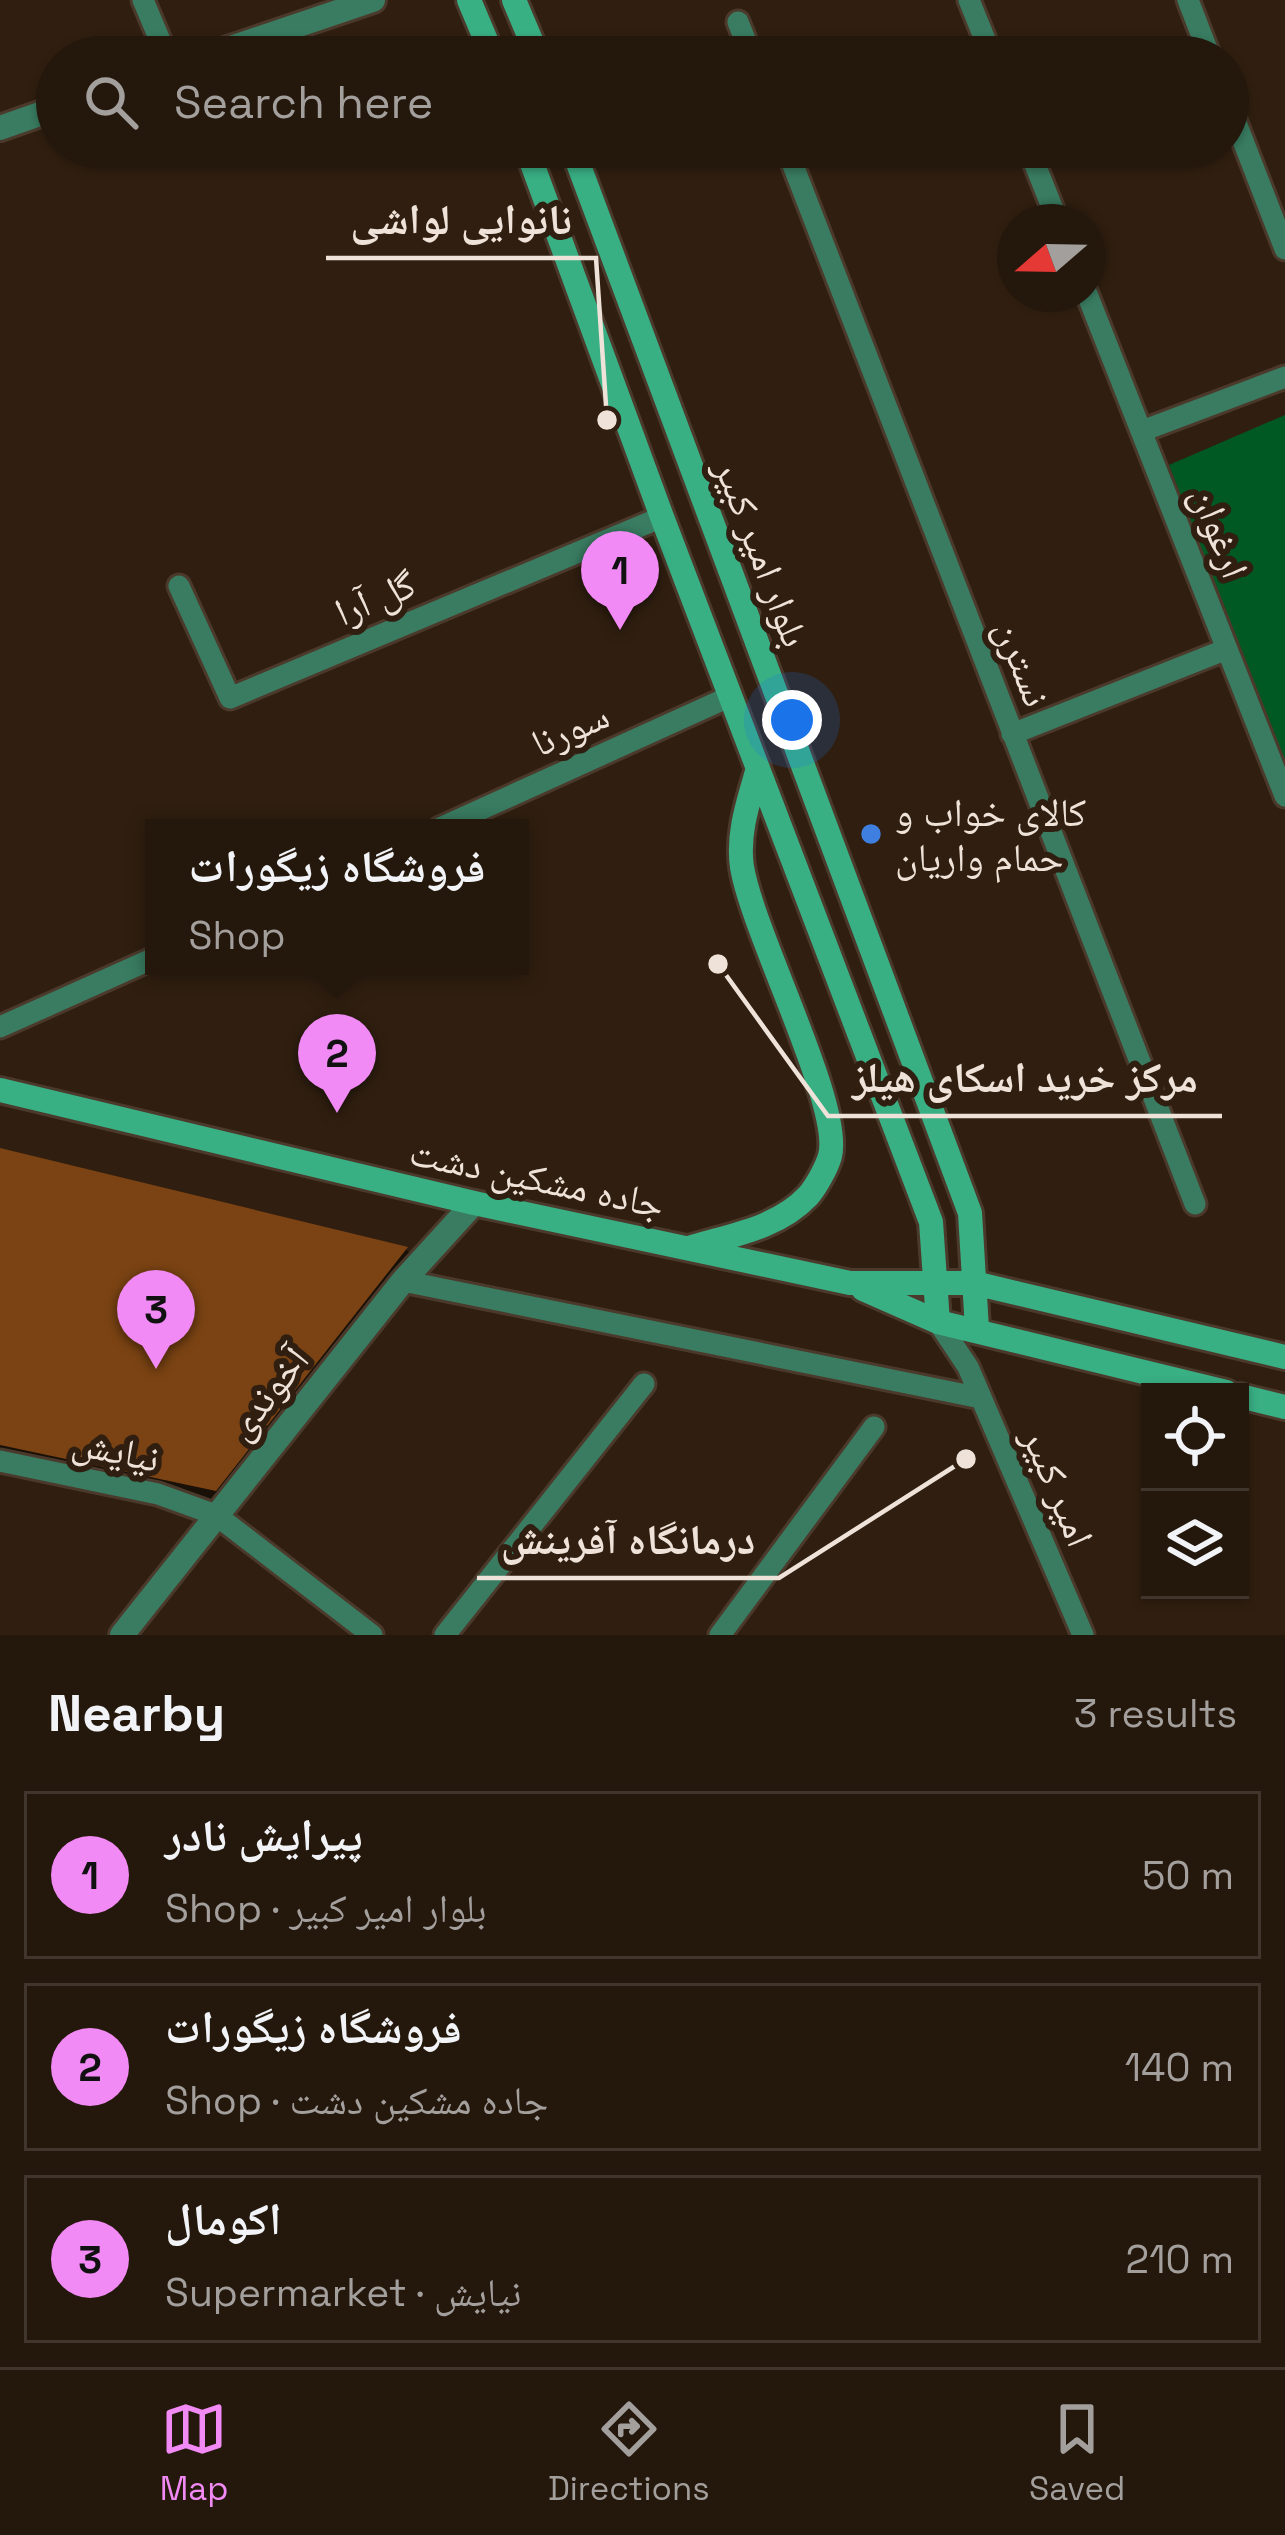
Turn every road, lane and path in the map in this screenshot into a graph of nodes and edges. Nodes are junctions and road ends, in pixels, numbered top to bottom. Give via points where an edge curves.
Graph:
1 (143, 0) edge
2 (373, 0) edge
3 (469, 0) edge
4 (514, 0) edge
5 (969, 0) edge
6 (1188, 0) edge
7 (738, 22) dead end
8 (158, 36) edge
9 (267, 36) edge
10 (484, 36) edge
11 (529, 36) edge
12 (744, 36) edge
13 (984, 36) edge
14 (1202, 36) edge
15 (36, 115) edge
16 (0, 128) edge
17 (1249, 156) edge
18 (534, 168) edge
19 (580, 168) edge
20 (794, 168) edge
21 (1036, 168) edge
22 (1051, 204) edge
23 (1285, 249) edge
24 (1094, 312) edge
25 (1285, 376) edge
26 (1142, 431) junction
27 (662, 517) junction
28 (179, 586) dead end
29 (1227, 649) junction
30 (730, 696) junction
31 (1012, 734) junction
32 (758, 768) junction
33 (1285, 796) edge
34 (460, 819) edge
35 (145, 962) edge
36 (0, 1028) edge
37 (0, 1090) edge
38 (474, 1203) junction
39 (1195, 1204) dead end
40 (687, 1248) junction
41 (403, 1281) junction
42 (974, 1282) junction
43 (850, 1283) junction
44 (933, 1285) junction
45 (938, 1322) junction
46 (977, 1329) junction
47 (1285, 1357) edge
48 (968, 1367) junction
49 (1190, 1383) edge
50 (644, 1384) dead end
51 (980, 1398) junction
52 (1249, 1398) edge
53 (1285, 1407) edge
54 (874, 1427) dead end
55 (0, 1462) edge
56 (216, 1514) junction
57 (122, 1635) edge
58 (372, 1635) edge
59 (445, 1635) edge
60 (720, 1635) edge
61 (1083, 1635) edge

1 - 8 street
2 - 9 street
3 - 10 main road
4 - 11 main road
5 - 13 street
6 - 14 street
7 - 12 street
15 - 16 street
17 - 23 street
18 - 27 main road, بلوار امیر کبیر
19 - 42 main road, بلوار امیر کبیر via 970,1213
20 - 31 street, نسترن
21 - 22 street
24 - 26 street, ارغوان
25 - 26 street
26 - 29 street, ارغوان
27 - 28 street, گل آرا via 230,698
27 - 30 main road, بلوار امیر کبیر
29 - 31 street
29 - 33 street, ارغوان
30 - 32 main road, بلوار امیر کبیر
30 - 34 street, سورنا
31 - 39 street, نسترن
32 - 40 main road via 743,821 742,865 827,1111 830,1154 810,1195 774,1222
32 - 44 main road, بلوار امیر کبیر via 932,1222
35 - 36 street
37 - 38 main road, جاده مشکین دشت
38 - 40 main road, جاده مشکین دشت
38 - 41 street, آخوندی
40 - 43 main road, جاده مشکین دشت
41 - 51 street
41 - 56 street, آخوندی
42 - 44 main road, جاده مشکین دشت
42 - 46 main road, بلوار امیر کبیر
42 - 47 main road, جاده مشکین دشت
43 - 44 main road, جاده مشکین دشت
43 - 45 main road, جاده مشکین دشت
44 - 45 main road, بلوار امیر کبیر
45 - 46 main road, جاده مشکین دشت
45 - 48 street, امیر کبیر
46 - 48 street
46 - 49 main road, جاده مشکین دشت
48 - 51 street, امیر کبیر
50 - 59 street
51 - 61 street, امیر کبیر
52 - 53 main road
54 - 60 street
55 - 56 street, نیایش
56 - 57 street, آخوندی
56 - 58 street, نیایش

